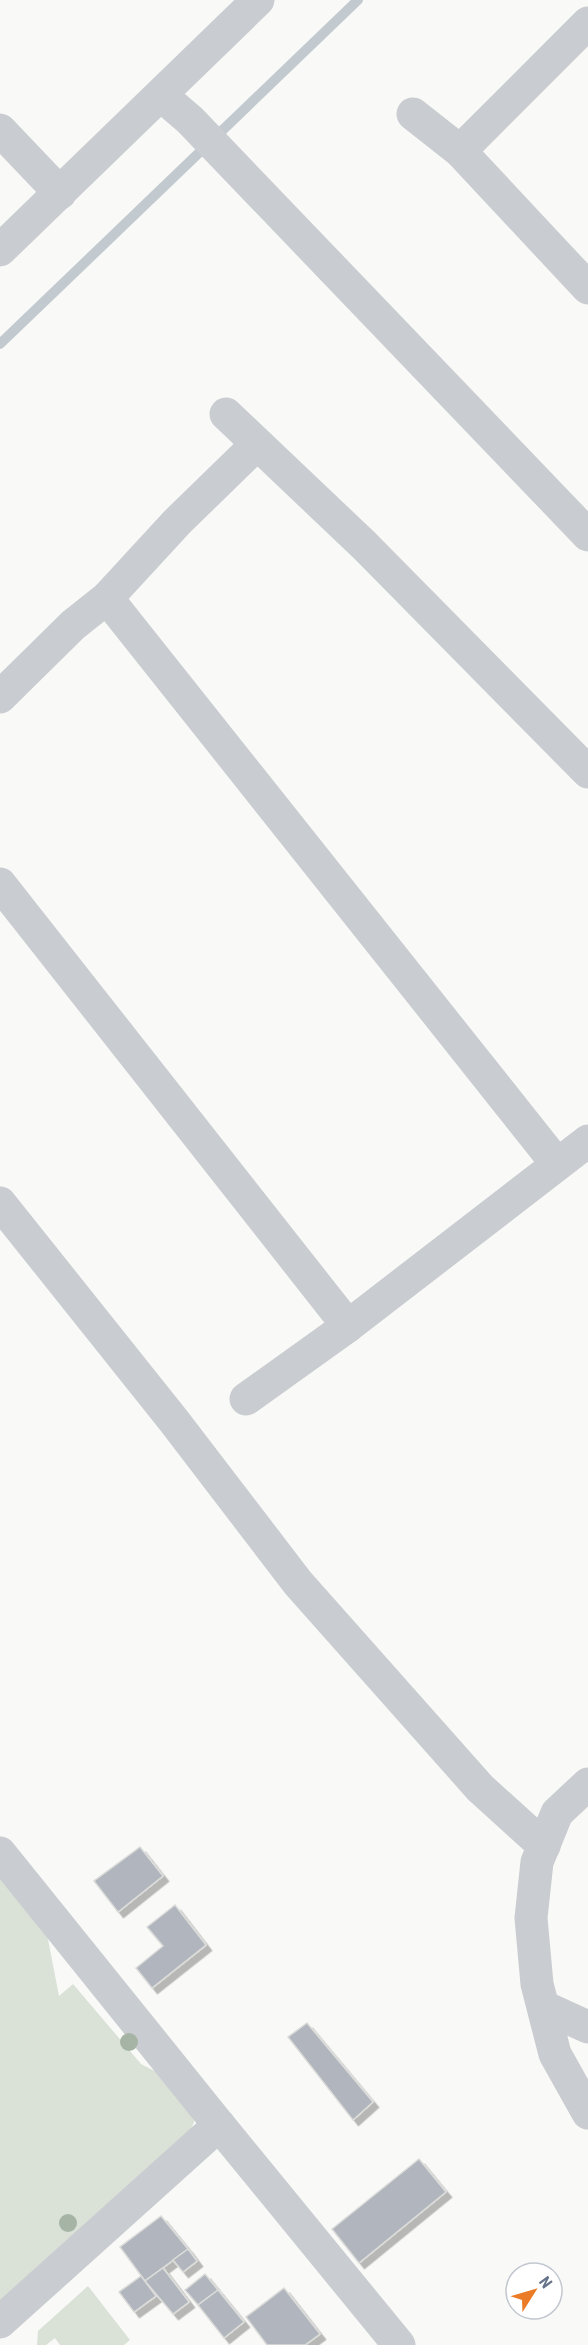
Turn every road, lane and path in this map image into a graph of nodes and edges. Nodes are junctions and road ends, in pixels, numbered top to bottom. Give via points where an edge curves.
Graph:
1 (258, 0) edge
2 (588, 23) edge
3 (162, 96) junction
4 (413, 114) dead end
5 (0, 130) edge
6 (459, 151) junction
7 (60, 193) junction
8 (3, 241) edge
9 (588, 288) edge
10 (226, 414) dead end
11 (256, 445) junction
12 (588, 535) edge
13 (106, 598) junction
14 (0, 697) edge
15 (588, 772) edge
16 (0, 884) edge
17 (588, 1141) edge
18 (557, 1164) junction
19 (0, 1203) edge
20 (348, 1326) junction
21 (246, 1399) dead end
22 (588, 1784) edge
23 (544, 1846) junction
24 (0, 1853) edge
25 (544, 2007) junction
26 (588, 2026) edge
27 (588, 2113) edge
28 (219, 2125) junction
29 (0, 2322) edge
30 (399, 2345) edge

1 - 3 street
2 - 6 street
3 - 7 street
3 - 12 street via 190,120
4 - 6 street
5 - 7 street
6 - 9 street
7 - 8 street
10 - 11 street
11 - 13 street
11 - 15 street via 364,545
13 - 14 street
13 - 18 street
16 - 20 street
17 - 18 street
18 - 20 street
19 - 23 street via 298,1583 480,1788
20 - 21 street
22 - 23 street via 557,1813
23 - 25 street via 537,1862 531,1918 537,1984
24 - 28 street
25 - 26 street
25 - 27 street via 555,2054
28 - 29 street
28 - 30 street

